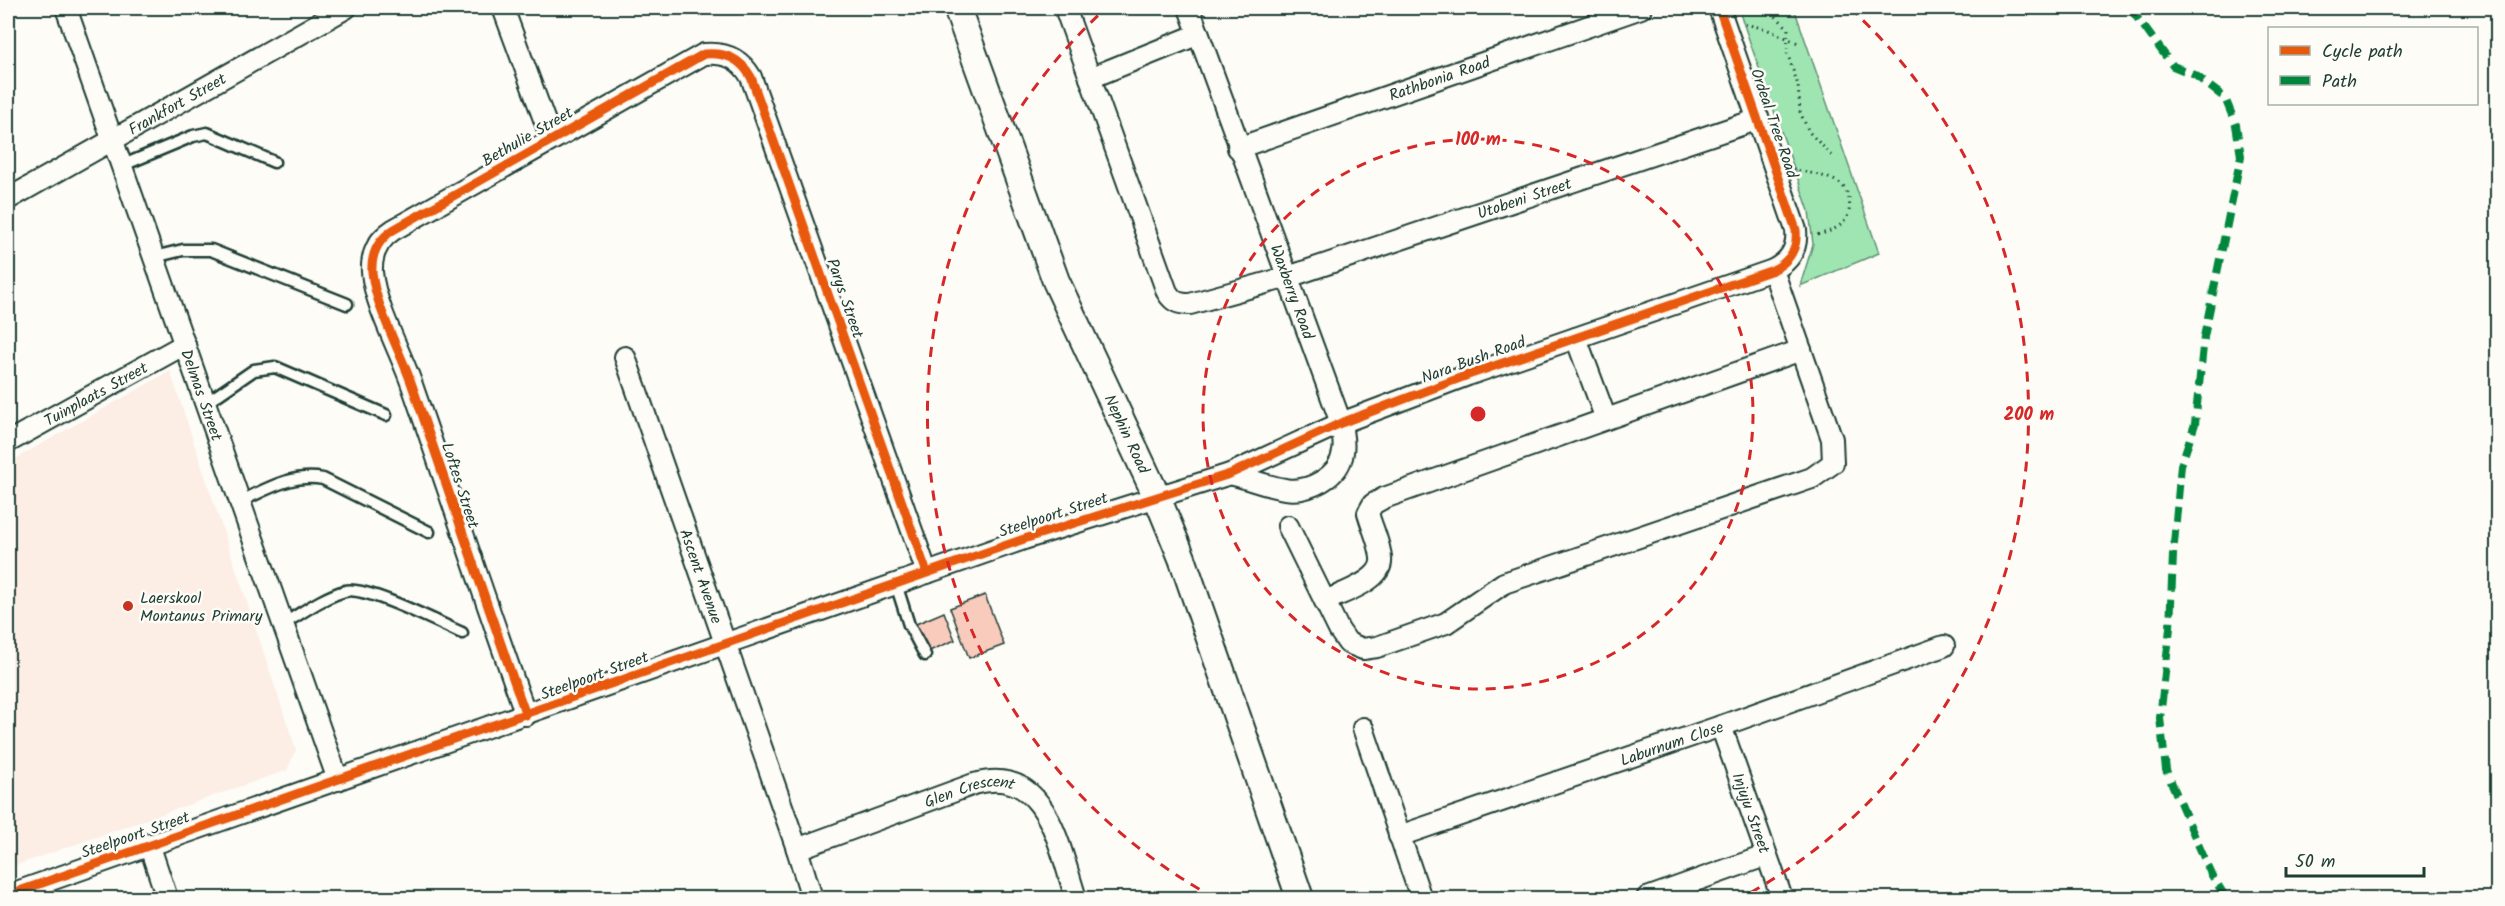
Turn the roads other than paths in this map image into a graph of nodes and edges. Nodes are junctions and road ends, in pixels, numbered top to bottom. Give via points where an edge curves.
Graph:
1 (66, 8) edge
2 (346, 8) edge
3 (503, 8) edge
4 (957, 8) edge
5 (1065, 8) edge
6 (1192, 8) edge
7 (1641, 8) edge
8 (1722, 17) edge
9 (1199, 34) junction
10 (714, 53) joint
11 (1090, 78) junction
12 (1759, 119) junction
13 (551, 138) junction
14 (112, 140) junction
15 (1238, 148) junction
16 (274, 162) dead end
17 (121, 166) junction
18 (8, 199) edge
19 (1796, 244) joint
20 (154, 257) junction
21 (372, 264) joint
22 (1773, 270) junction
23 (1288, 277) junction
24 (347, 304) dead end
25 (1576, 338) junction
26 (185, 344) junction
27 (1801, 350) junction
28 (625, 357) dead end
29 (206, 403) junction
30 (386, 415) dead end
31 (1606, 419) junction
32 (1341, 423) junction
33 (8, 442) edge
34 (1230, 474) junction
35 (1157, 497) junction
36 (241, 501) junction
37 (1288, 526) dead end
38 (429, 532) dead end
39 (927, 573) junction
40 (896, 584) junction
41 (1325, 601) junction
42 (283, 624) junction
43 (462, 633) dead end
44 (726, 644) junction
45 (1944, 646) dead end
46 (925, 655) dead end
47 (526, 715) junction
48 (1720, 726) junction
49 (1363, 728) dead end
50 (338, 780) junction
51 (1400, 836) junction
52 (149, 844) junction
53 (797, 849) junction
54 (1765, 856) junction
55 (8, 895) edge
56 (167, 898) edge
57 (812, 898) edge
58 (1076, 898) edge
59 (1300, 898) edge
60 (1421, 898) edge
61 (1647, 898) edge
62 (1782, 898) edge

1 - 14 street, Delmas Street
2 - 14 street, Frankfort Street
3 - 13 street
4 - 35 street, Nephin Road via 1056,281
5 - 11 street
6 - 9 street, Waxberry Road
7 - 15 street, Rathbonia Road
8 - 12 street, Ordeal Tree Road
9 - 11 street
9 - 15 street, Waxberry Road
10 - 13 street, Bethulie Street via 693,58
10 - 39 street, Parys Street via 739,61 751,77
11 - 23 street, Utobeni Street via 1172,300 1190,304
12 - 19 street, Ordeal Tree Road
12 - 23 street, Utobeni Street
13 - 21 street, Bethulie Street via 393,230 379,244
14 - 17 street, Delmas Street
14 - 18 street, Frankfort Street
15 - 23 street, Waxberry Road
16 - 17 lane via 207,133
17 - 20 street, Delmas Street
19 - 22 street, Nara Bush Road via 1788,259
20 - 24 lane via 183,250 211,250
20 - 26 street, Delmas Street
21 - 47 street, Loftes Street via 375,287
22 - 25 street, Nara Bush Road
22 - 27 street
23 - 32 street, Waxberry Road
25 - 31 street
25 - 32 street, Nara Bush Road
26 - 29 street, Delmas Street
26 - 33 street, Tuinplaats Street
27 - 31 street
27 - 41 street via 1833,439 1833,464 1826,471 1504,583 1446,623 1377,647 1363,649 1348,644
28 - 44 street, Ascent Avenue
29 - 30 lane via 254,370 275,367
29 - 36 street, Delmas Street
31 - 41 street via 1373,504 1368,513 1382,561 1380,569
32 - 34 street, Nara Bush Road
32 - 34 street, Waxberry Road via 1343,453 1334,472 1320,482 1285,489
34 - 35 street, Nara Bush Road
35 - 39 street, Steelpoort Street
35 - 59 street, Nephin Road via 1182,558
36 - 38 lane via 277,484 323,478
36 - 42 street, Delmas Street
37 - 41 street
39 - 40 street, Steelpoort Street
40 - 44 street, Steelpoort Street
40 - 46 lane via 909,625
42 - 43 lane via 331,596 353,590
42 - 50 street, Delmas Street
44 - 47 street, Steelpoort Street
44 - 53 street, Ascent Avenue
45 - 48 street, Laburnum Close
47 - 50 street, Steelpoort Street
48 - 51 street, Laburnum Close
48 - 54 street, Injuju Street
49 - 51 street
50 - 52 street, Steelpoort Street
51 - 60 street
52 - 55 street, Steelpoort Street
52 - 56 street
53 - 57 street, Ascent Avenue
53 - 58 street, Glen Crescent via 974,784 1006,780 1030,793 1045,810
54 - 61 street
54 - 62 street, Injuju Street

